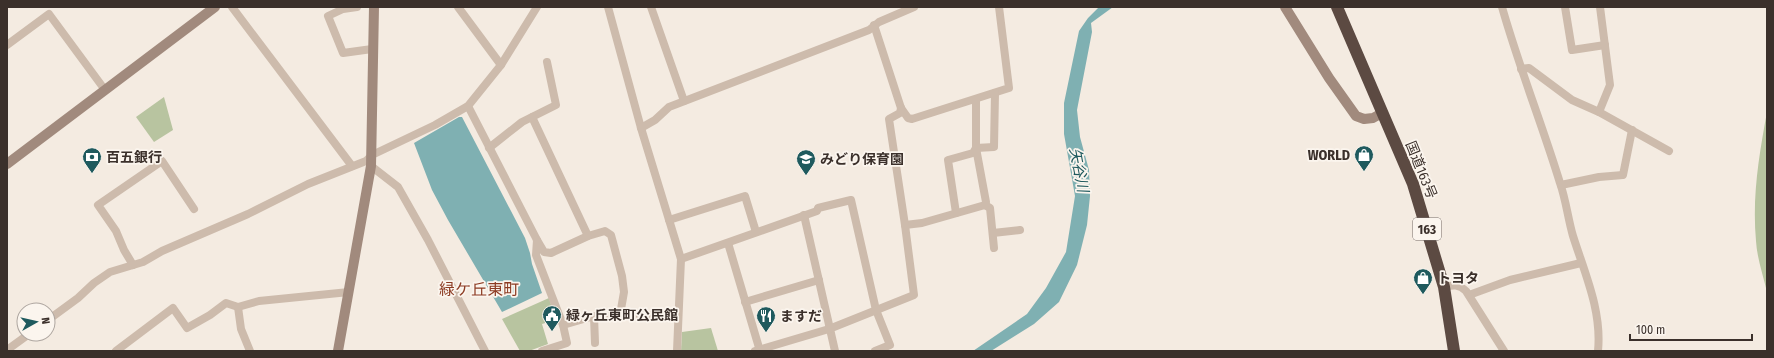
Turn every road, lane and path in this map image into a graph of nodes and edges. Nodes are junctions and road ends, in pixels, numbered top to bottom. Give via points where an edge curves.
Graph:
1 (215, 7) edge
2 (232, 7) edge
3 (357, 7) edge
4 (374, 7) edge
5 (458, 7) edge
6 (537, 7) edge
7 (608, 7) edge
8 (651, 7) edge
9 (914, 7) edge
10 (999, 7) edge
11 (1284, 7) edge
12 (1337, 7) edge
13 (1502, 7) edge
14 (1566, 7) edge
15 (1600, 7) edge
16 (46, 10) edge
17 (874, 25) junction
18 (7, 45) edge
19 (1605, 45) junction
20 (372, 49) junction
21 (547, 62) dead end
22 (501, 64) junction
23 (1521, 69) junction
24 (106, 90) junction
25 (995, 93) junction
26 (976, 100) junction
27 (684, 101) junction
28 (468, 106) junction
29 (901, 108) junction
30 (1599, 112) junction
31 (1382, 113) junction
32 (532, 117) junction
33 (641, 128) junction
34 (1632, 130) junction
35 (489, 148) junction
36 (976, 148) junction
37 (1669, 151) dead end
38 (372, 155) junction
39 (7, 164) edge
40 (352, 166) junction
41 (371, 166) junction
42 (1561, 185) junction
43 (985, 205) junction
44 (194, 209) dead end
45 (956, 213) junction
46 (804, 215) junction
47 (668, 220) junction
48 (906, 225) junction
49 (1020, 230) dead end
50 (756, 232) junction
51 (993, 233) junction
52 (588, 236) junction
53 (537, 240) junction
54 (728, 243) junction
55 (994, 248) dead end
56 (681, 259) junction
57 (1581, 263) junction
58 (133, 265) junction
59 (819, 280) junction
60 (1444, 287) junction
61 (349, 292) junction
62 (1469, 295) junction
63 (745, 302) junction
64 (238, 307) junction
65 (876, 310) junction
66 (56, 314) edge
67 (620, 315) junction
68 (594, 316) junction
69 (678, 316) junction
70 (562, 325) junction
71 (830, 329) junction
72 (18, 342) edge
73 (595, 343) dead end
74 (7, 350) edge
75 (116, 351) edge
76 (250, 351) edge
77 (338, 351) edge
78 (485, 351) edge
79 (542, 351) edge
80 (677, 351) edge
81 (758, 351) edge
82 (834, 351) edge
83 (875, 351) edge
84 (1454, 351) edge
85 (1504, 351) edge
86 (1598, 351) edge

1 - 24 street
2 - 40 street
3 - 20 street via 343,9 328,16 343,53
4 - 20 street
5 - 22 street
6 - 22 street
7 - 33 street
8 - 27 street
9 - 17 street
10 - 25 street via 1009,88
11 - 31 street via 1356,116 1364,119 1373,118
12 - 31 highway, 国道163号 / 163
13 - 23 street
14 - 19 street via 1572,50
15 - 19 street
16 - 18 street
16 - 24 street
17 - 27 street via 869,30
17 - 29 street
19 - 30 street via 1610,85
20 - 38 street
21 - 32 street via 556,105
22 - 28 street
23 - 30 street via 1529,68 1572,100
23 - 42 street
24 - 39 street
25 - 26 street
25 - 36 street via 994,147
26 - 29 street via 912,119 908,118
26 - 36 street
27 - 33 street via 669,107
28 - 35 street
28 - 38 street
29 - 48 street via 900,113 889,119
30 - 34 street
31 - 60 highway, 国道163号 / 163 via 1413,184
32 - 35 street via 507,132
32 - 52 street
33 - 47 street
34 - 37 street
34 - 42 street via 1623,175
35 - 53 street
36 - 43 street
36 - 45 street via 973,153 948,160
38 - 40 street via 366,161
38 - 41 street
40 - 58 street
41 - 61 street
41 - 78 street via 398,187
42 - 57 street
43 - 45 street
43 - 51 street via 990,208
44 - 58 street via 162,161 98,205 116,231
45 - 48 street
46 - 50 street
46 - 59 street
46 - 65 street via 818,208 851,200
47 - 50 street via 745,196
47 - 56 street
48 - 65 street via 914,295
49 - 51 street
50 - 54 street
51 - 55 street
52 - 53 street via 551,253 544,252
52 - 67 street via 605,231 611,235 624,292
53 - 70 street via 536,254
54 - 56 street
54 - 63 street
56 - 69 street
57 - 62 street via 1510,280
57 - 86 street via 1597,315
58 - 66 street via 110,272
59 - 63 street
59 - 71 street
60 - 62 street via 1456,285 1462,287
60 - 84 highway, 国道163号 / 163
61 - 64 street via 259,301
61 - 77 street
62 - 85 street
63 - 81 street
64 - 75 street via 226,303 187,328 174,308
64 - 76 street via 241,329
65 - 71 street
65 - 83 street via 890,345
67 - 68 street
67 - 69 street
68 - 70 street
68 - 73 street
69 - 80 street
70 - 79 street via 567,343
71 - 81 street
71 - 82 street
72 - 74 street

